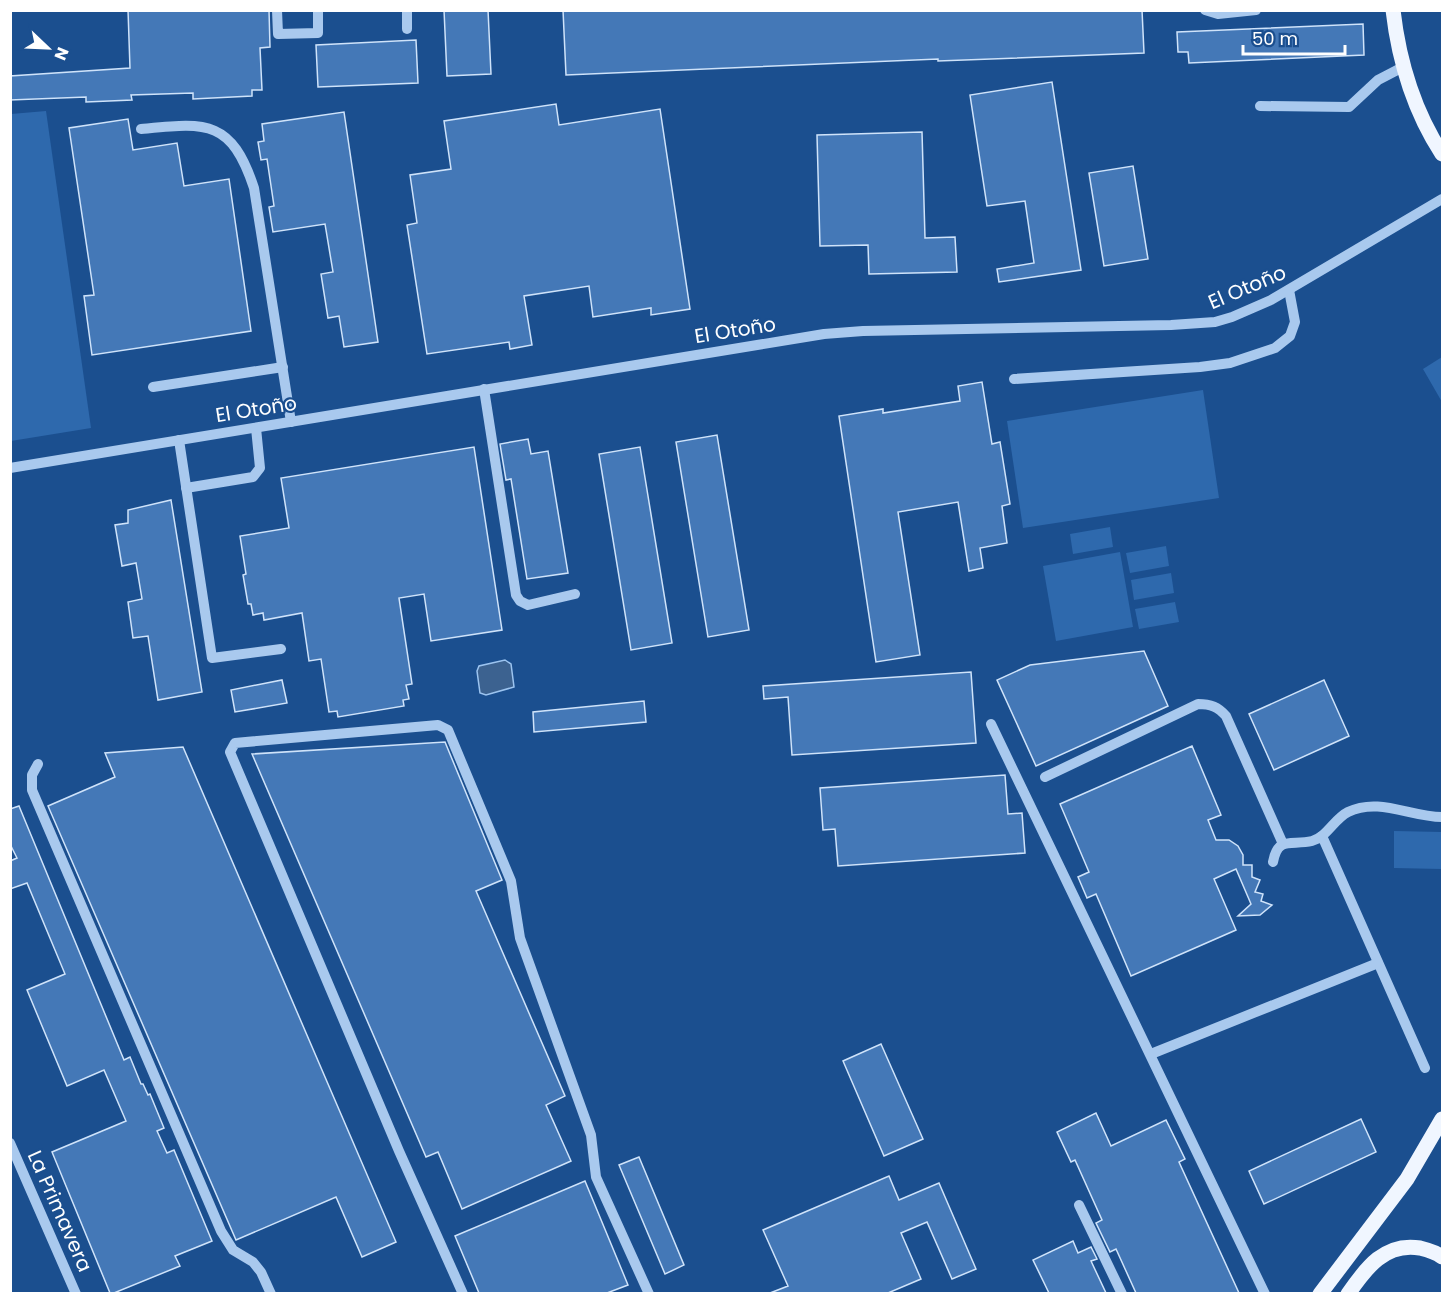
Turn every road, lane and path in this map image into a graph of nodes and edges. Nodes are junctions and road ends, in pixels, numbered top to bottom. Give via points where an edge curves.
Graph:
1 (277, 10) edge
2 (318, 10) edge
3 (407, 10) edge
4 (1205, 10) edge
5 (1257, 10) edge
6 (1393, 10) edge
7 (407, 29) dead end
8 (1403, 68) junction
9 (1260, 106) dead end
10 (141, 129) dead end
11 (1443, 154) edge
12 (1443, 199) edge
13 (1289, 290) junction
14 (282, 367) junction
15 (1014, 379) dead end
16 (153, 387) dead end
17 (484, 389) junction
18 (291, 422) junction
19 (256, 428) junction
20 (178, 440) junction
21 (10, 468) edge
22 (186, 488) junction
23 (575, 594) dead end
24 (281, 649) dead end
25 (991, 724) dead end
26 (38, 764) dead end
27 (1045, 777) dead end
28 (1443, 817) edge
29 (1322, 836) junction
30 (1283, 844) junction
31 (1273, 862) dead end
32 (1378, 963) junction
33 (1151, 1054) junction
34 (1425, 1068) dead end
35 (1443, 1119) edge
36 (10, 1143) edge
37 (1079, 1205) dead end
38 (1443, 1257) edge
39 (76, 1293) edge
40 (271, 1293) edge
41 (463, 1293) edge
42 (649, 1293) edge
43 (1122, 1293) edge
44 (1266, 1293) edge
45 (1320, 1293) edge
46 (1348, 1293) edge

1 - 2 street via 278,34 318,33
3 - 7 street
4 - 5 street via 1218,14
6 - 8 main road
8 - 9 street via 1378,80 1349,107
8 - 11 main road via 1419,110
10 - 14 street via 191,125 213,130 227,138 246,163 254,188
12 - 13 street, El Otoño
13 - 15 street via 1295,322 1290,336 1275,348 1230,363
13 - 17 street, El Otoño via 1232,318 1215,322 841,332
14 - 16 street
14 - 18 street
17 - 18 street, El Otoño
17 - 23 street via 516,595 528,605
18 - 19 street, El Otoño
19 - 20 street, El Otoño
19 - 22 street via 260,468 253,477
20 - 21 street, El Otoño
20 - 22 street
22 - 24 street via 212,658
25 - 33 street
26 - 40 street via 32,775 32,790 221,1231 233,1250 253,1262
27 - 30 street via 1198,704 1210,704 1226,716
28 - 29 street via 1368,806 1346,813
29 - 30 street via 1313,841
29 - 32 street
30 - 31 street via 1275,851
32 - 33 street
32 - 34 street
33 - 44 street
35 - 45 main road via 1407,1179
36 - 39 street, La Primavera
37 - 43 street
38 - 46 main road via 1417,1248 1395,1249 1377,1258
41 - 42 street via 230,752 235,743 438,725 448,730 511,880 519,938 591,1135 596,1177

